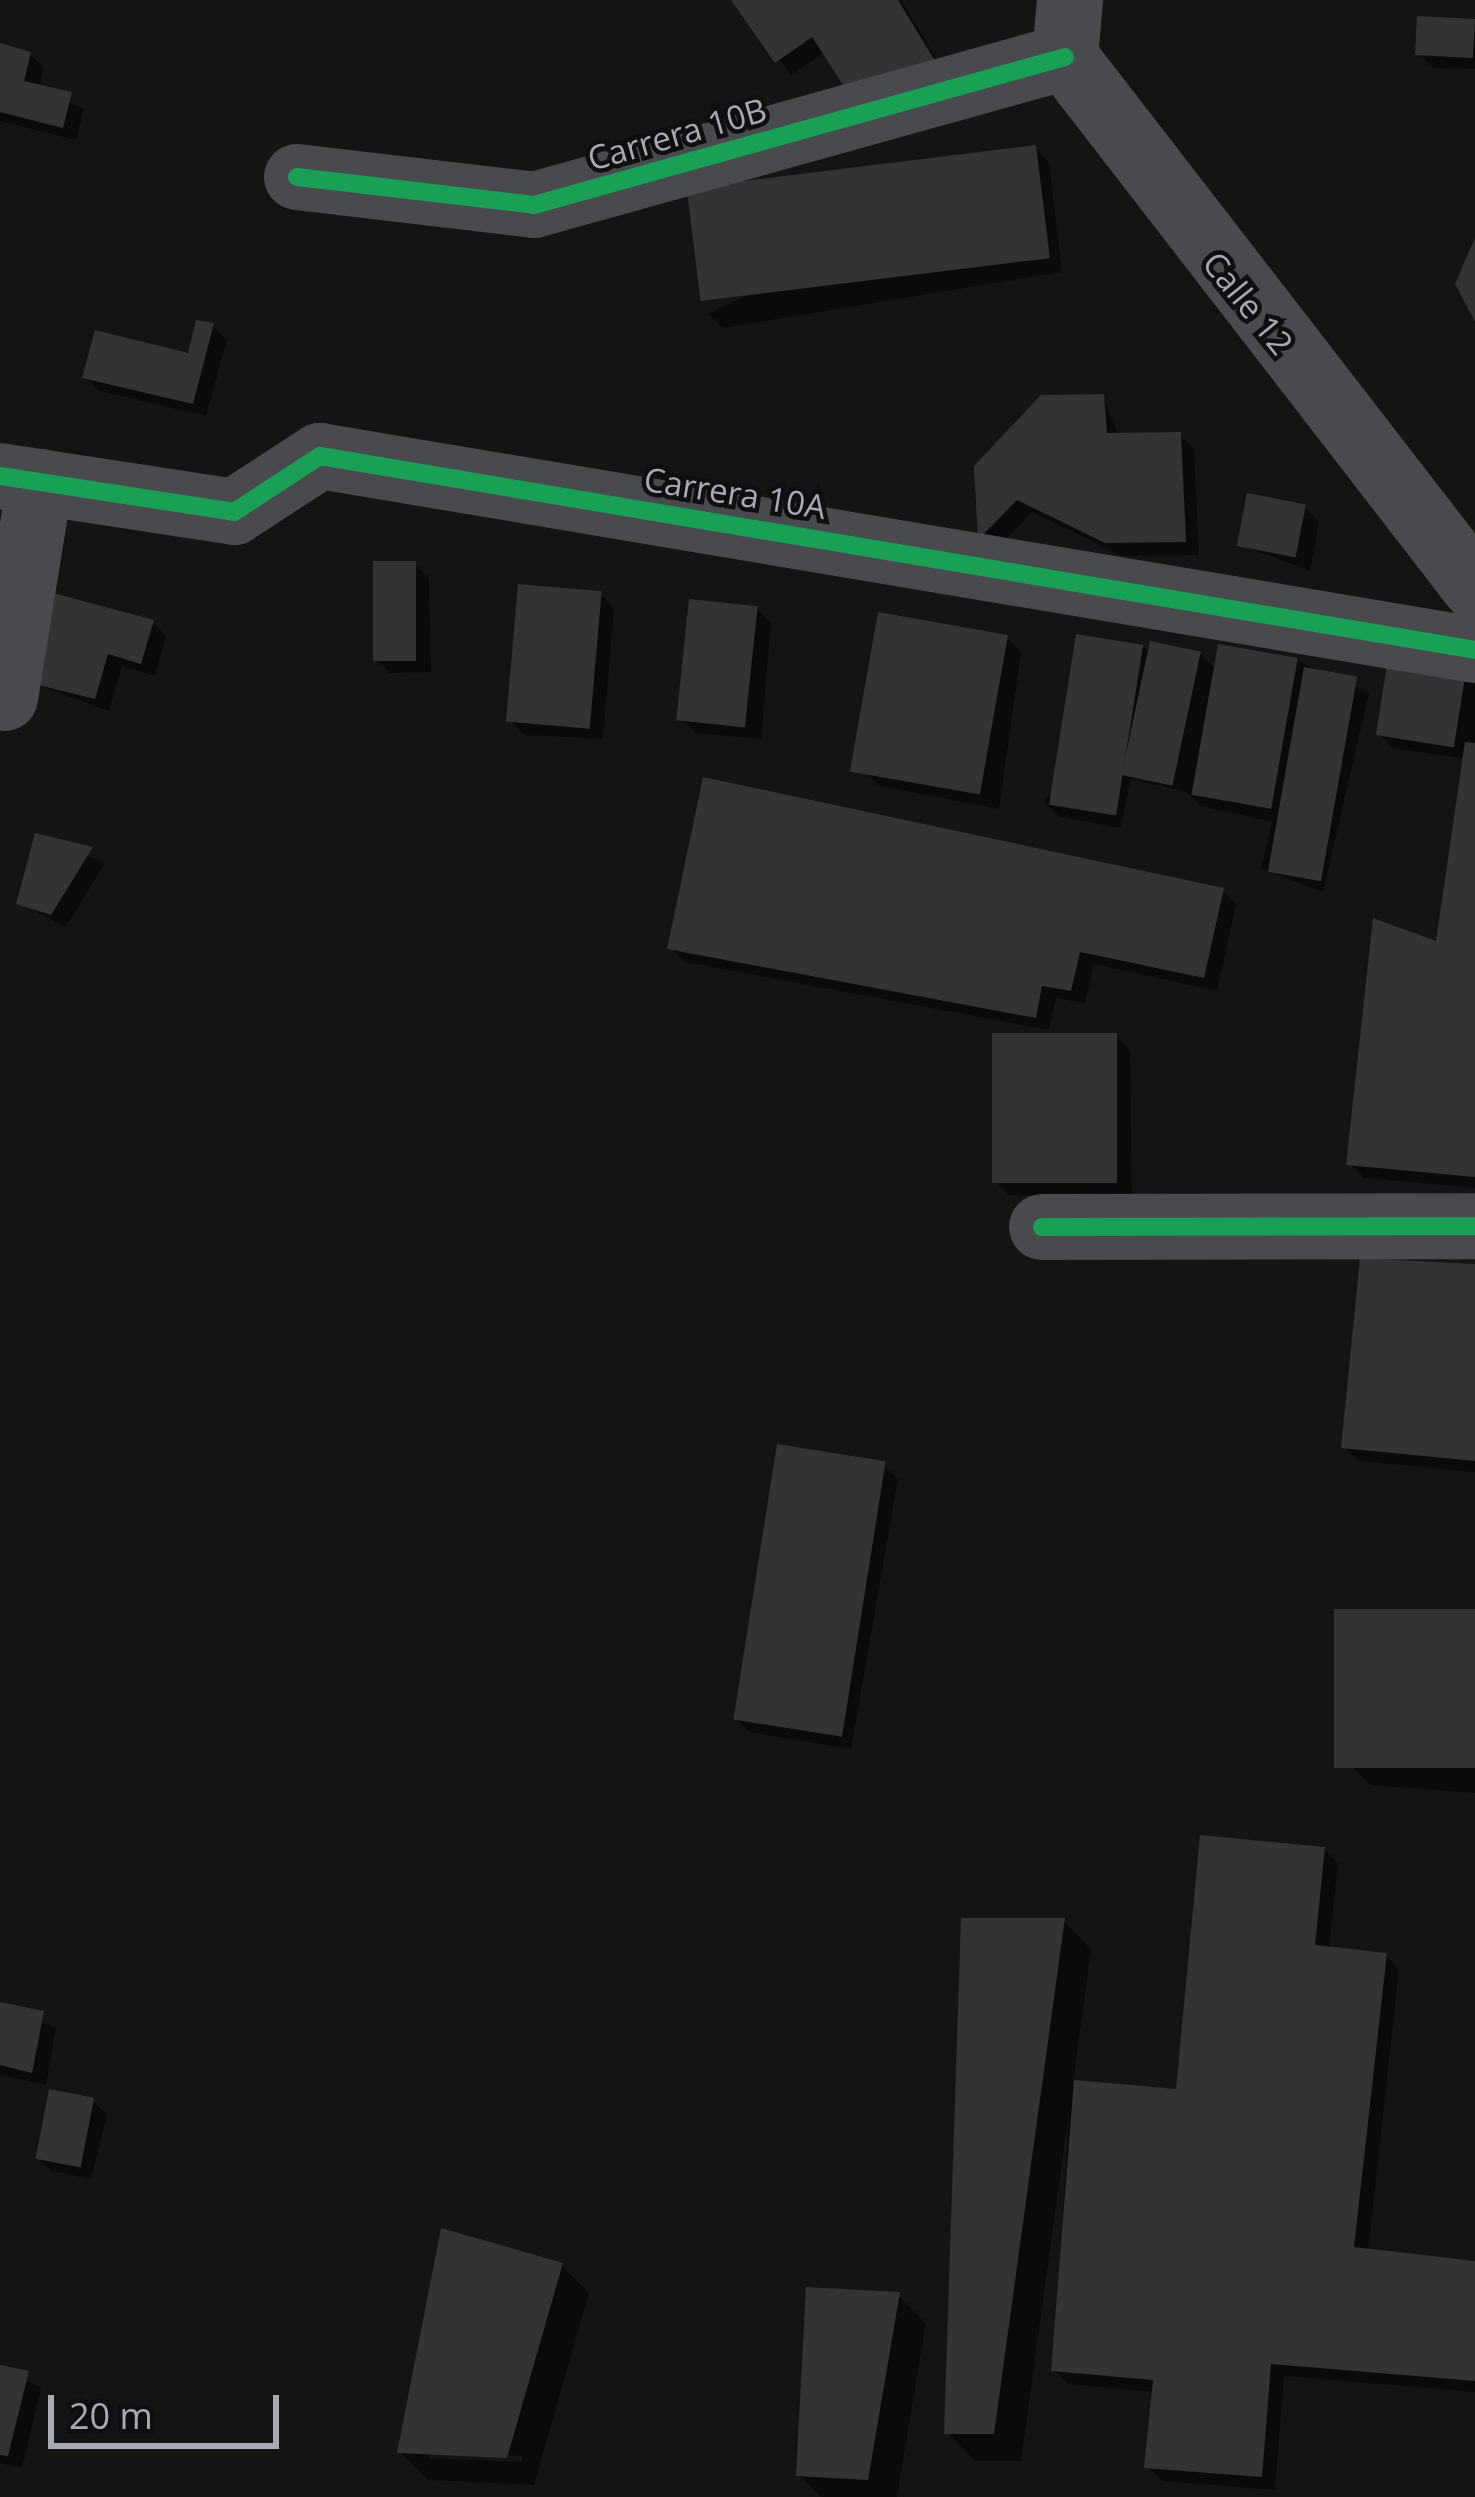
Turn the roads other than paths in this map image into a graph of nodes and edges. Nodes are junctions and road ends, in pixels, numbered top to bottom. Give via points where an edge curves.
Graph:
1 (1068, 28) edge
2 (298, 177) dead end
3 (20, 479) edge
4 (1475, 587) edge
5 (1475, 650) edge
6 (4, 698) dead end
7 (1475, 1226) edge
8 (1042, 1227) dead end

1 - 2 street, Carrera 10B via 533,205
1 - 4 street, Calle 12
3 - 5 street, Carrera 10A via 234,512 320,456
3 - 6 street
7 - 8 street

